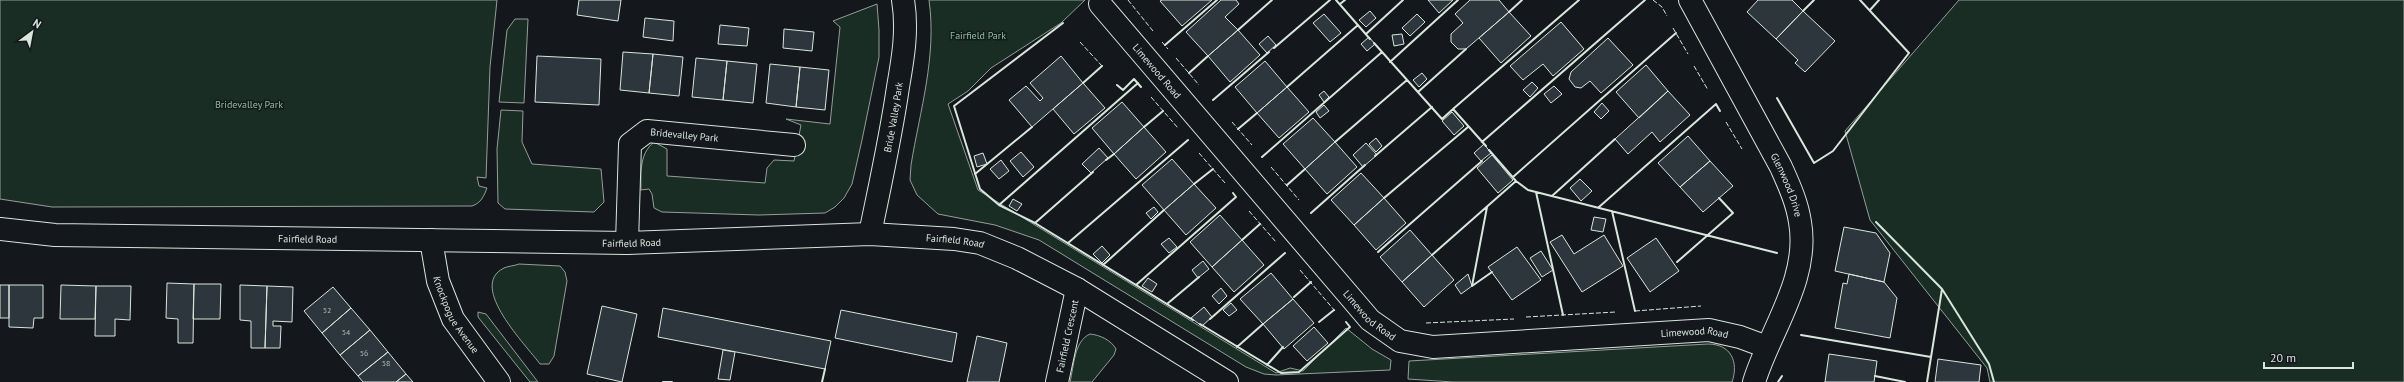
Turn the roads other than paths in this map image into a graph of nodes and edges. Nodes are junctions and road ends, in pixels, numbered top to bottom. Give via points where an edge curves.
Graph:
1 (903, 0) edge
2 (1690, 0) edge
3 (1100, 4) dead end
4 (794, 145) dead end
5 (0, 229) edge
6 (870, 234) junction
7 (431, 240) junction
8 (627, 243) junction
9 (1077, 289) junction
10 (1767, 346) junction
11 (499, 382) edge
12 (1057, 382) edge
13 (1227, 382) edge
14 (1754, 382) edge

1 - 6 street, Bride Valley Park via 906,15 905,46 892,128
2 - 10 street, Glenwood Drive via 1781,167 1793,194 1801,222 1799,270
3 - 10 street, Limewood Road via 1370,320 1400,341 1433,347 1708,330
4 - 8 street, Bridevalley Park via 647,130 630,144
5 - 7 street, Fairfield Road via 55,235
6 - 8 street, Fairfield Road
6 - 9 street, Fairfield Road via 954,239 980,244 1017,258
7 - 8 street, Fairfield Road
7 - 11 street, Knockpogue Avenue via 438,280 453,319
9 - 12 street, Fairfield Crescent
9 - 13 street, Fairfield Road
10 - 14 street, Glenwood Drive

